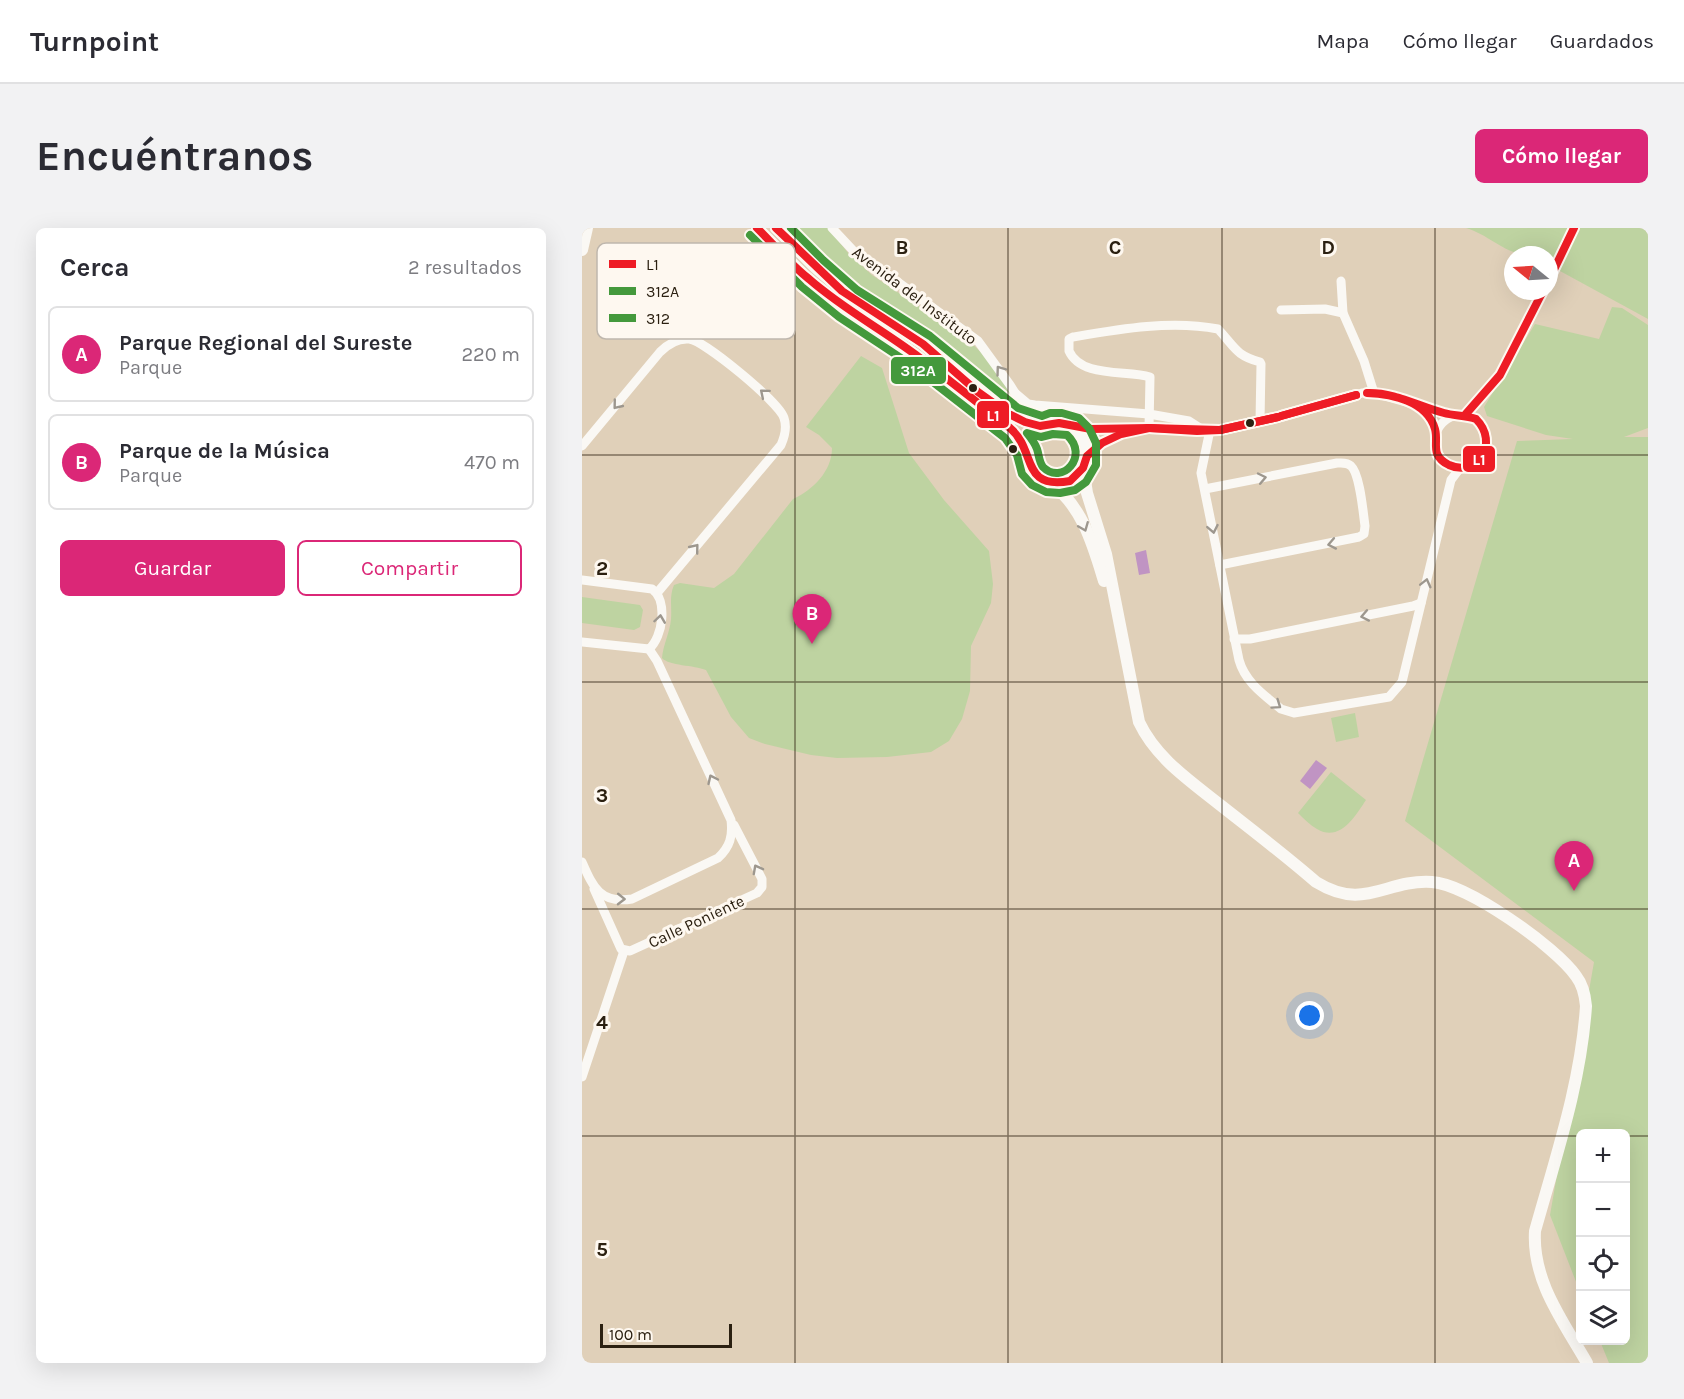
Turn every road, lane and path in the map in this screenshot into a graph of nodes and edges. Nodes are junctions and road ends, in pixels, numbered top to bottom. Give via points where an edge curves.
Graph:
1 (587, 228) edge
2 (757, 228) edge
3 (776, 228) edge
4 (832, 228) edge
5 (1574, 228) edge
6 (772, 243) edge
7 (791, 243) edge
8 (795, 247) edge
9 (582, 250) edge
10 (1558, 261) edge
11 (795, 266) edge
12 (1341, 281) dead end
13 (1538, 300) edge
14 (1281, 310) dead end
15 (1343, 313) junction
16 (1015, 393) junction
17 (1374, 393) junction
18 (1409, 401) junction
19 (1149, 414) junction
20 (1460, 415) junction
21 (1026, 421) junction
22 (1260, 422) junction
23 (1072, 426) junction
24 (1042, 427) junction
25 (1149, 428) junction
26 (1207, 430) junction
27 (1436, 432) junction
28 (582, 446) edge
29 (1027, 452) junction
30 (1085, 462) junction
31 (1460, 468) junction
32 (1049, 482) junction
33 (1205, 489) junction
34 (1220, 565) junction
35 (582, 580) edge
36 (657, 593) junction
37 (1421, 603) junction
38 (1120, 631) junction
39 (1234, 639) junction
40 (582, 642) edge
41 (649, 649) junction
42 (731, 820) junction
43 (582, 862) edge
44 (592, 884) junction
45 (624, 951) junction
46 (582, 1077) edge
47 (1587, 1363) edge

1 - 9 main road
2 - 6 main road
3 - 7 main road
16 -> 4 street, Avenida del Instituto via 978,341 862,260
5 - 10 street
8 - 21 main road via 851,298 923,344 1013,417
11 - 29 main road via 845,309 916,356 1013,431
12 - 15 street
13 - 20 street via 1500,375
14 - 15 street via 1325,309
15 - 17 street
16 - 19 street, Avenida del Instituto via 1028,404
16 - 21 street, Avenida del Instituto
17 - 18 street, Avenida del Instituto
17 - 22 street, Avenida del Instituto
18 - 20 street, Avenida del Instituto
18 - 27 street, Avenida del Instituto via 1426,412
19 - 22 street via 1150,377 1078,364 1069,351 1069,339 1165,325 1218,329 1238,354 1261,364
19 - 25 street
19 - 26 street, Avenida del Instituto via 1189,421
20 - 27 street via 1442,423
20 - 31 street via 1480,423 1487,438 1483,456
21 - 24 main road
22 - 26 street, Avenida del Instituto
23 - 24 main road via 1052,423
23 - 25 street, Avenida del Instituto
23 - 30 main road via 1086,444
24 - 29 main road via 1031,438
25 - 26 street, Avenida del Instituto
25 - 30 street, Avenida del Instituto via 1102,443
26 - 33 street via 1201,473
27 - 31 street via 1439,456
36 -> 28 street via 781,445 784,416 772,400 707,346 688,339 678,340 660,352
29 - 32 main road via 1031,469
30 - 32 main road via 1070,481
30 - 38 main road via 1087,493 1106,554
37 -> 31 street via 1451,480
32 -> 38 main road via 1062,491 1078,512
33 -> 34 street
33 -> 34 street via 1337,463 1352,466 1356,474 1364,534
34 - 39 street
35 - 36 street
41 -> 36 street via 657,638 661,621
37 -> 39 street via 1250,639
39 -> 37 street via 1242,671 1249,681 1287,712 1389,697 1402,682
38 - 47 main road via 1139,722 1147,740 1168,762 1316,882 1350,896 1421,882 1446,884 1508,918 1558,956 1576,976 1585,994 1585,1019 1566,1127 1534,1244 1542,1282
40 - 41 street
42 -> 41 street
44 -> 42 street via 609,899 632,899 718,858 730,842
45 -> 42 street, Calle Poniente via 757,893 762,887 762,879
43 - 44 street
44 - 45 street
45 - 46 street

